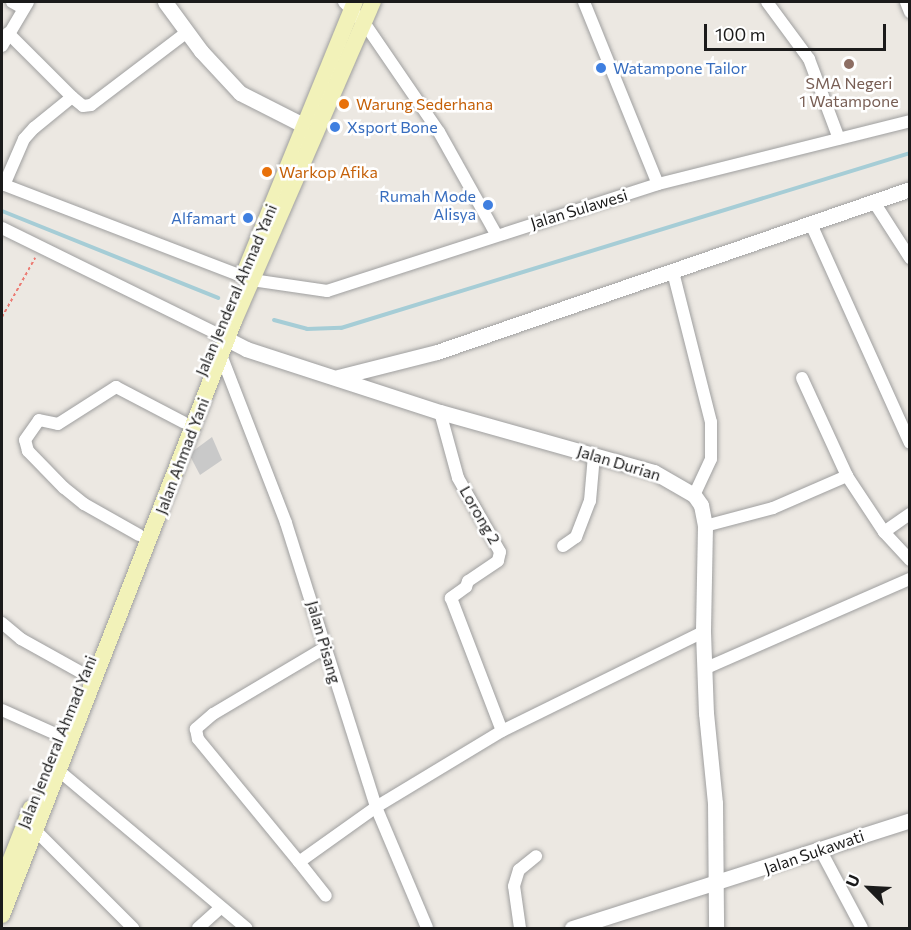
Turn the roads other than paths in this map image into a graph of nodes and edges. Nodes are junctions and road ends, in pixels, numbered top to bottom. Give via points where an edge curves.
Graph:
1 (165, 2) edge
2 (373, 2) edge
3 (584, 2) edge
4 (767, 2) edge
5 (906, 2) edge
6 (21, 4) edge
7 (350, 5) edge
8 (909, 12) edge
9 (365, 24) junction
10 (8, 33) junction
11 (186, 33) junction
12 (2, 46) edge
13 (72, 97) junction
14 (909, 121) edge
15 (305, 126) junction
16 (839, 139) junction
17 (3, 184) edge
18 (658, 184) junction
19 (909, 189) edge
20 (874, 202) junction
21 (811, 224) junction
22 (2, 228) edge
23 (496, 234) junction
24 (909, 258) edge
25 (673, 272) junction
26 (244, 284) junction
27 (224, 334) junction
28 (338, 377) junction
29 (802, 378) dead end
30 (440, 412) junction
31 (183, 422) junction
32 (909, 443) edge
33 (594, 455) junction
34 (847, 476) junction
35 (694, 495) junction
36 (909, 514) edge
37 (705, 526) junction
38 (884, 532) junction
39 (139, 535) junction
40 (563, 546) dead end
41 (909, 560) edge
42 (909, 579) edge
43 (2, 623) edge
44 (703, 633) junction
45 (326, 647) junction
46 (706, 668) junction
47 (84, 674) junction
48 (2, 710) edge
49 (502, 731) junction
50 (60, 736) junction
51 (58, 770) junction
52 (376, 807) junction
53 (909, 819) edge
54 (34, 830) junction
55 (820, 851) junction
56 (536, 856) dead end
57 (299, 862) junction
58 (2, 882) edge
59 (717, 885) junction
60 (326, 896) dead end
61 (220, 908) junction
62 (2, 915) edge
63 (133, 928) edge
64 (198, 928) edge
65 (246, 928) edge
66 (427, 928) edge
67 (520, 928) edge
68 (572, 928) edge
69 (716, 928) edge
70 (862, 928) edge

1 - 11 street
2 - 9 main road, Jalan Ahmad Yani
3 - 18 street
4 - 16 street via 809,59
5 - 8 street
6 - 10 street
7 - 9 street
7 - 15 main road, Jalan Jenderal Ahmad Yani
9 - 23 street via 439,132
9 - 26 main road, Jalan Ahmad Yani
10 - 12 street
10 - 13 street
11 - 13 street via 91,105 83,106
11 - 15 street via 240,93
13 - 17 street via 24,139
14 - 16 street, Jalan Sulawesi
15 - 26 main road, Jalan Jenderal Ahmad Yani
16 - 18 street, Jalan Sulawesi
17 - 26 street, Jalan Sulawesi
18 - 23 street, Jalan Sulawesi
19 - 20 street
20 - 21 street
20 - 24 street
21 - 25 street
21 - 32 street
22 - 27 street
23 - 26 street, Jalan Sulawesi via 327,291
25 - 28 street via 437,352
25 - 35 street via 711,422 711,459
26 - 27 main road, Jalan Ahmad Yani
27 - 28 street, Jalan Durian
27 - 31 main road, Jalan Jenderal Ahmad Yani
27 - 45 street, Jalan Pisang
27 - 51 main road, Jalan Ahmad Yani
28 - 30 street, Jalan Durian
29 - 34 street
30 - 33 street, Jalan Durian
30 - 49 street, Lorong 2 via 458,478 500,552 498,561 468,581 452,598
31 - 39 main road, Jalan Jenderal Ahmad Yani
31 - 39 street via 116,387 58,424 39,420 25,440 28,451 71,493
33 - 35 street, Jalan Durian via 654,472
33 - 40 street via 590,501 576,537
34 - 37 street via 774,508
34 - 38 street
35 - 37 street via 701,505
36 - 38 street
37 - 44 street
38 - 41 street
39 - 47 main road, Jalan Jenderal Ahmad Yani
42 - 46 street
43 - 47 street via 21,639
44 - 46 street
44 - 49 street
45 - 52 street, Jalan Pisang
45 - 57 street via 213,714 196,729 198,739
46 - 59 street
47 - 50 main road, Jalan Jenderal Ahmad Yani
48 - 50 street
49 - 52 street
50 - 58 main road, Jalan Jenderal Ahmad Yani
51 - 54 main road, Jalan Ahmad Yani
51 - 61 street
52 - 57 street
52 - 66 street, Jalan Pisang
53 - 55 street, Jalan Sukawati
54 - 62 main road, Jalan Ahmad Yani
54 - 63 street
55 - 59 street, Jalan Sukawati
55 - 70 street
56 - 67 street via 519,870 514,886
57 - 60 street
59 - 68 street, Jalan Sukawati
59 - 69 street
61 - 64 street
61 - 65 street

